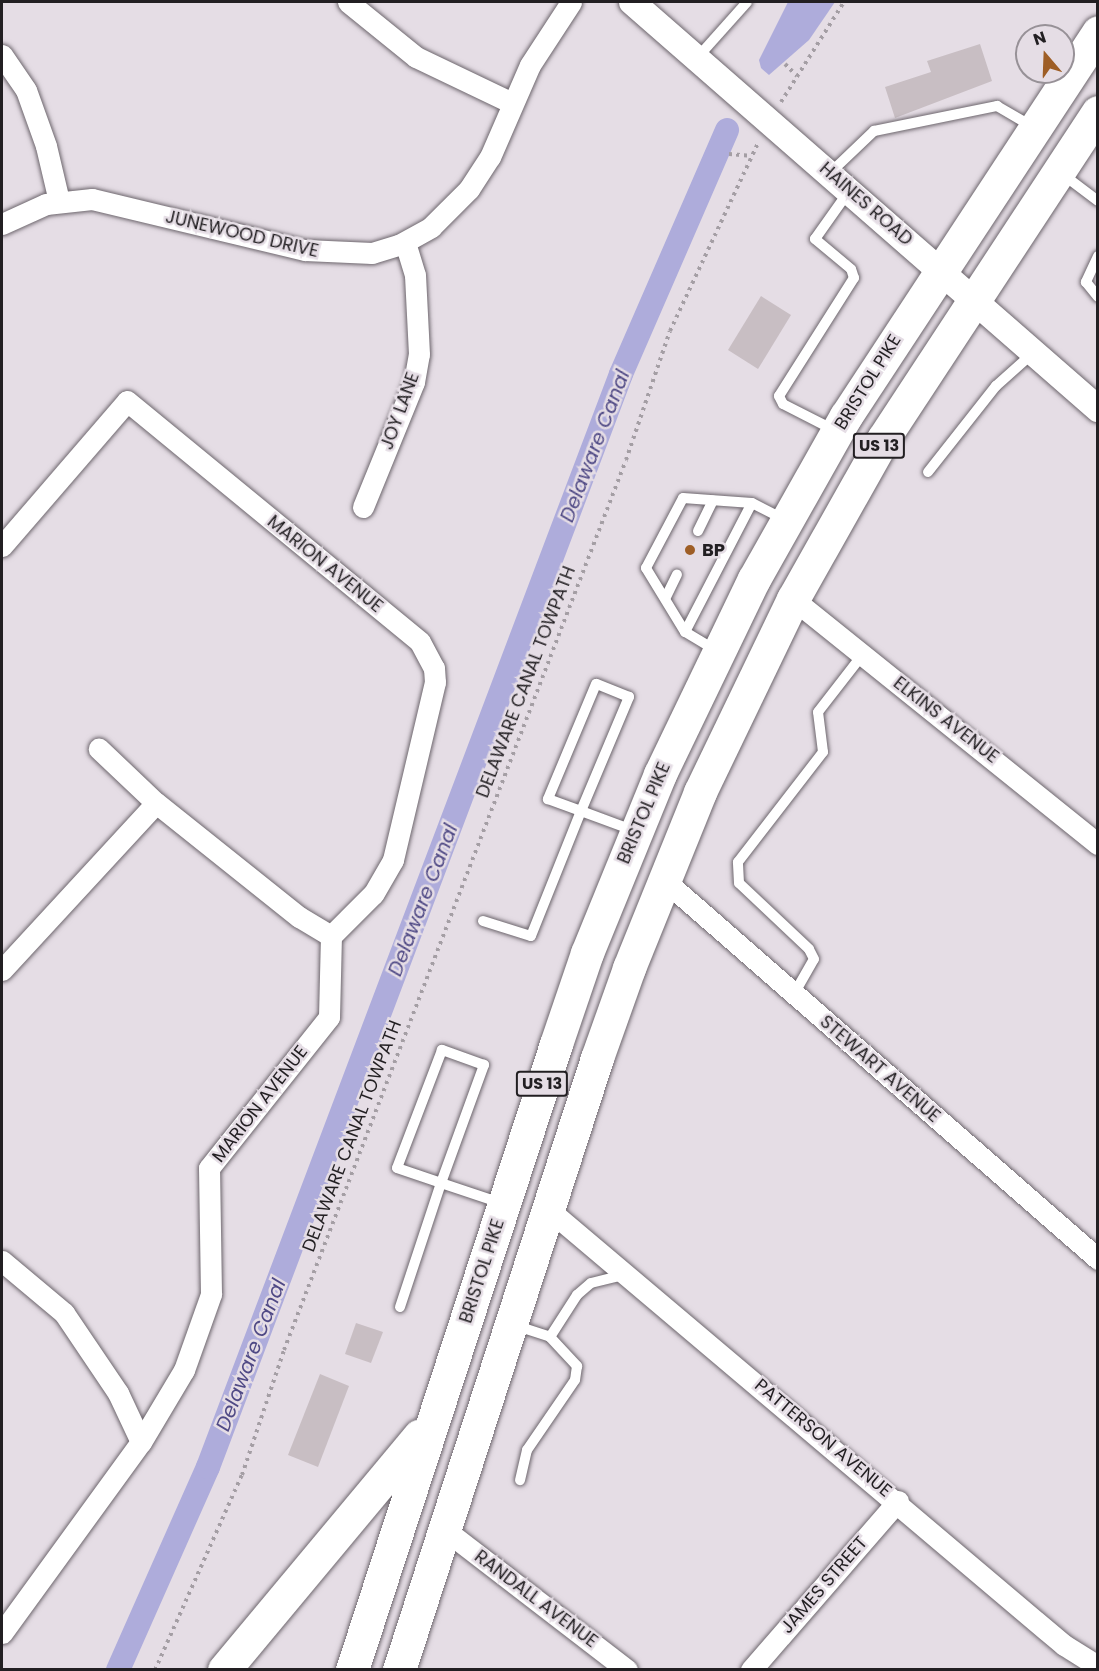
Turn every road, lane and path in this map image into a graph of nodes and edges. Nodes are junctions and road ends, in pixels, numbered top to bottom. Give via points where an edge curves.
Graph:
1 (348, 2) edge
2 (571, 2) edge
3 (632, 2) edge
4 (747, 2) edge
5 (844, 2) edge
6 (1098, 32) edge
7 (2, 55) edge
8 (697, 58) junction
9 (785, 64) dead end
10 (797, 76) junction
11 (789, 88) dead end
12 (512, 104) junction
13 (1098, 112) edge
14 (1034, 128) junction
15 (758, 143) dead end
16 (729, 154) dead end
17 (750, 156) junction
18 (1058, 171) junction
19 (830, 173) junction
20 (850, 189) junction
21 (59, 201) junction
22 (1098, 201) edge
23 (2, 224) edge
24 (405, 242) junction
25 (1098, 256) edge
26 (941, 269) junction
27 (1098, 297) edge
28 (974, 298) junction
29 (1034, 352) junction
30 (1098, 409) edge
31 (837, 431) junction
32 (928, 472) dead end
33 (713, 500) junction
34 (752, 503) junction
35 (363, 507) dead end
36 (785, 520) junction
37 (698, 531) dead end
38 (2, 546) edge
39 (677, 574) dead end
40 (666, 597) junction
41 (793, 599) junction
42 (685, 632) junction
43 (717, 651) junction
44 (863, 654) junction
45 (99, 749) dead end
46 (156, 803) junction
47 (581, 811) junction
48 (635, 831) junction
49 (1098, 844) edge
50 (663, 879) junction
51 (483, 921) dead end
52 (331, 936) junction
53 (2, 970) edge
54 (794, 994) junction
55 (441, 1183) junction
56 (504, 1204) junction
57 (548, 1209) junction
58 (1098, 1259) edge
59 (2, 1261) edge
60 (626, 1274) junction
61 (400, 1307) dead end
62 (511, 1324) junction
63 (550, 1337) junction
64 (436, 1411) junction
65 (141, 1442) junction
66 (520, 1480) dead end
67 (898, 1501) junction
68 (444, 1529) junction
69 (2, 1633) edge
70 (1098, 1666) edge
71 (155, 1670) edge
72 (224, 1670) edge
73 (352, 1670) edge
74 (399, 1670) edge
75 (627, 1670) edge
76 (751, 1670) edge

1 - 12 street via 416,57
2 - 12 street, JUNEWOOD DRIVE via 547,36
3 - 8 street, HAINES ROAD
4 - 8 lane
5 - 10 path
6 - 14 highway, BRISTOL PIKE / US 13
7 - 21 street via 26,90 46,146
8 - 19 street, HAINES ROAD
9 - 10 path
10 - 11 path
12 - 24 street, JUNEWOOD DRIVE via 490,157 469,189 431,227
13 - 18 highway, US 13
14 - 19 lane via 998,106 874,131
14 - 26 highway, BRISTOL PIKE / US 13
15 - 17 path, DELAWARE CANAL TOWPATH
16 - 17 path
17 - 71 path, DELAWARE CANAL TOWPATH via 670,331 626,460 285,1350 242,1475
18 - 22 lane
18 - 28 highway, US 13
19 - 20 street, HAINES ROAD
20 - 26 street, HAINES ROAD
20 - 31 lane via 815,239 851,269 854,278 779,396 783,404
21 - 23 street, JUNEWOOD DRIVE
21 - 24 street, JUNEWOOD DRIVE via 116,203 305,250 372,253
24 - 35 street, JOY LANE via 415,275 419,354 414,382
25 - 27 lane via 1086,282
26 - 28 street, HAINES ROAD
26 - 31 highway, BRISTOL PIKE / US 13
28 - 29 street, HAINES ROAD
28 - 41 highway, US 13 via 883,439
29 - 30 street, HAINES ROAD
29 - 32 lane via 996,386
31 - 36 highway, BRISTOL PIKE / US 13
33 - 34 lane
33 - 37 lane
33 - 40 lane via 683,498 646,568
34 - 36 lane
34 - 42 lane
36 - 43 highway, BRISTOL PIKE / US 13
38 - 52 street, MARION AVENUE via 127,401 420,642 434,668 435,682 393,860 373,894
39 - 40 lane
40 - 42 lane
41 - 44 street, ELKINS AVENUE
41 - 50 highway, US 13 via 729,728
42 - 43 lane
43 - 48 highway, BRISTOL PIKE / US 13
44 - 49 street, ELKINS AVENUE
44 - 54 lane via 818,712 823,752 738,862 739,882 809,949 814,959
45 - 46 street
46 - 52 street via 299,917
46 - 53 street
47 - 47 lane via 548,799 596,684 629,697
47 - 48 lane
47 - 51 lane via 531,936
48 - 56 highway, BRISTOL PIKE / US 13 via 587,953
50 - 54 street, STEWART AVENUE
50 - 57 highway, US 13
52 - 65 street, MARION AVENUE via 329,1017 209,1168 211,1294 184,1370
54 - 58 street, STEWART AVENUE
55 - 55 lane via 398,1168 442,1050 484,1065
55 - 56 lane
55 - 61 lane
56 - 64 highway, BRISTOL PIKE / US 13
57 - 60 street, PATTERSON AVENUE
57 - 62 highway, US 13
59 - 65 street via 64,1313 118,1393
60 - 63 lane via 591,1283 577,1295
60 - 67 street, PATTERSON AVENUE
62 - 63 lane
62 - 68 highway, US 13
63 - 66 lane via 576,1366 575,1380 527,1450
64 - 72 highway via 354,1518
64 - 73 highway, BRISTOL PIKE / US 13
65 - 69 street, MARION AVENUE
67 - 70 street, PATTERSON AVENUE via 1064,1645
67 - 76 street, JAMES STREET
68 - 74 highway, US 13
68 - 75 street, RANDALL AVENUE

